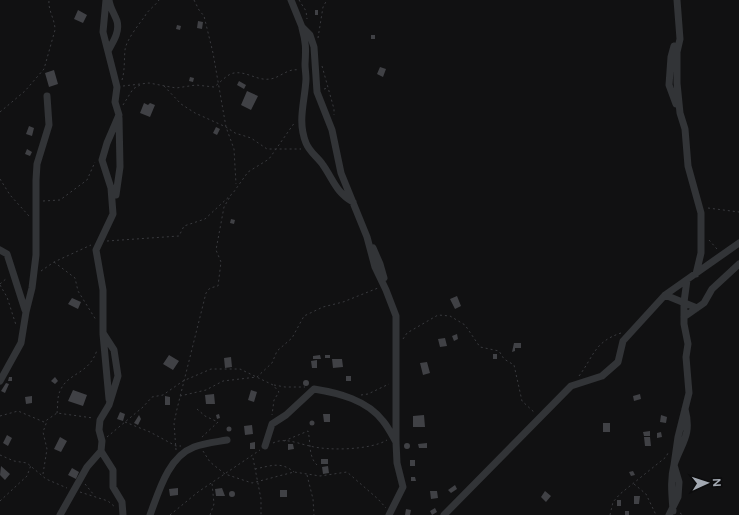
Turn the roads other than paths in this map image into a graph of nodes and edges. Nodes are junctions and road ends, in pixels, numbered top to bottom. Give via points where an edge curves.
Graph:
1 (108, 0) edge
2 (291, 0) edge
3 (677, 2) edge
4 (302, 27) junction
5 (108, 51) junction
6 (47, 96) dead end
7 (118, 113) junction
8 (354, 202) junction
9 (112, 214) junction
10 (739, 243) edge
11 (0, 250) edge
12 (739, 264) edge
13 (696, 274) junction
14 (687, 280) junction
15 (665, 295) junction
16 (684, 302) junction
17 (697, 308) junction
18 (26, 312) junction
19 (684, 317) junction
20 (0, 381) edge
21 (227, 440) dead end
22 (394, 440) junction
23 (265, 446) road end
24 (101, 451) junction
25 (672, 513) edge
26 (390, 514) edge
27 (60, 515) edge
28 (123, 515) edge
29 (150, 515) edge
30 (444, 515) edge

1 - 5 street via 103,32
1 - 5 street via 117,21 117,31
2 - 4 street
3 - 13 street via 676,40 671,56 669,85 680,113 688,166 701,213 701,253
4 - 8 street via 310,35 314,48 317,92 332,130 341,173
4 - 8 street via 307,46 301,122 306,142 310,152 322,163 342,195
5 - 7 street via 117,87 115,102
6 - 18 street via 49,125 37,164 36,255
7 - 9 street via 120,167 116,204
7 - 9 street via 102,160 111,188
8 - 22 street via 380,264 385,288 396,316
9 - 24 street via 102,242 96,250 103,290 104,333 114,350 118,376 109,405 100,420 98,430 102,441
10 - 13 street
11 - 18 street via 8,254
12 - 17 street via 712,289 704,303
13 - 14 street
14 - 15 street
14 - 16 street
15 - 16 street
15 - 30 street via 623,342 618,362 608,372 571,386
16 - 17 street
16 - 19 street
17 - 19 street
18 - 20 street via 21,343
19 - 25 street via 688,344 686,357 689,393 674,465 679,482 678,497
21 - 29 street via 193,447 183,453 162,482
22 - 23 street via 384,421 373,410 336,392 314,389 286,415 272,424
22 - 26 street via 403,487
24 - 27 street via 87,467
24 - 28 street via 113,470 114,487 122,502

